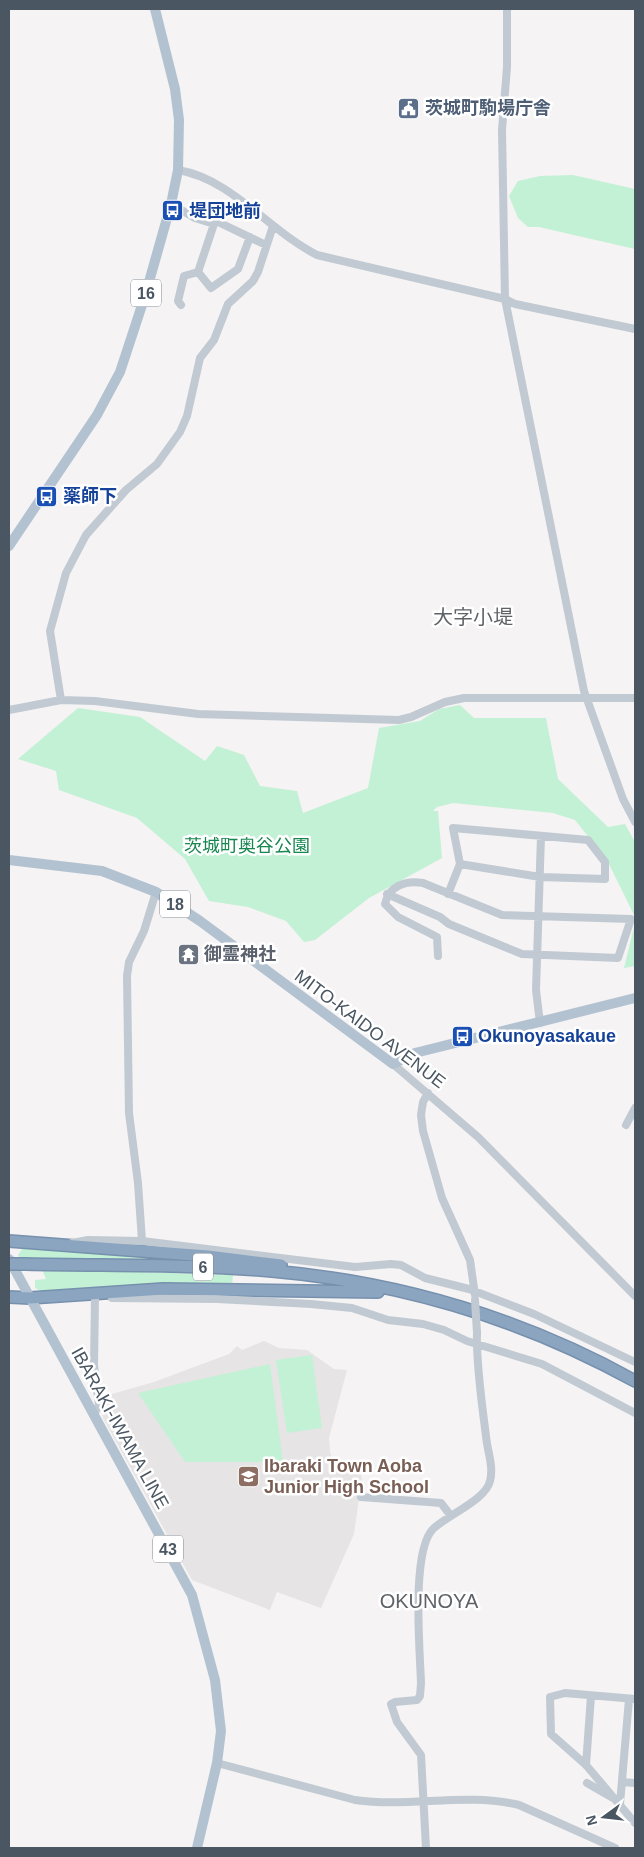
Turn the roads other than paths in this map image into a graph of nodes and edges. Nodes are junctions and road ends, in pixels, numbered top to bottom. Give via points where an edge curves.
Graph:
1 (155, 9) edge
2 (507, 9) edge
3 (178, 170) junction
4 (171, 204) junction
5 (214, 224) junction
6 (273, 226) junction
7 (250, 237) junction
8 (266, 245) junction
9 (198, 272) junction
10 (505, 299) junction
11 (181, 305) dead end
12 (635, 329) edge
13 (9, 546) edge
14 (635, 698) edge
15 (586, 699) junction
16 (61, 700) junction
17 (9, 710) edge
18 (635, 822) edge
19 (541, 836) junction
20 (9, 860) edge
21 (460, 864) junction
22 (540, 877) junction
23 (156, 892) junction
24 (387, 894) junction
25 (448, 894) junction
26 (538, 917) junction
27 (438, 956) dead end
28 (536, 956) junction
29 (635, 998) edge
30 (540, 1022) junction
31 (393, 1064) junction
32 (428, 1093) junction
33 (635, 1108) edge
34 (626, 1125) dead end
35 (9, 1241) edge
36 (142, 1242) junction
37 (66, 1246) junction
38 (9, 1260) edge
39 (9, 1264) edge
40 (379, 1287) junction
41 (410, 1294) junction
42 (91, 1295) junction
43 (475, 1296) junction
44 (635, 1296) edge
45 (9, 1297) edge
46 (30, 1298) junction
47 (477, 1344) junction
48 (635, 1362) edge
49 (635, 1381) edge
50 (635, 1413) edge
51 (94, 1414) junction
52 (362, 1497) dead end
53 (451, 1516) junction
54 (591, 1696) junction
55 (632, 1699) edge
56 (626, 1740) junction
57 (635, 1741) edge
58 (218, 1763) junction
59 (586, 1765) junction
60 (587, 1782) dead end
61 (622, 1782) junction
62 (635, 1783) edge
63 (618, 1801) junction
64 (424, 1802) junction
65 (635, 1823) edge
66 (197, 1848) edge
67 (426, 1848) edge
68 (615, 1848) edge

1 - 3 main road, 16 via 178,105
2 - 10 street via 502,130
3 - 4 main road, 16
3 - 6 street via 211,181
4 - 5 street via 195,218
4 - 13 main road, 16 via 146,296 117,379 97,415
5 - 7 street via 216,221
5 - 9 street
6 - 8 street
6 - 10 street via 317,255
7 - 8 street
7 - 9 street via 238,269 211,288
8 - 16 street via 253,281 228,304 214,340 200,358 187,416 180,432 156,464 126,490 86,535 66,573 50,631
9 - 11 street via 184,276 178,301
10 - 12 street via 515,304
10 - 15 street
14 - 15 street
15 - 16 street via 464,698 445,702 411,718 390,720 198,714 114,702
15 - 18 street via 623,799
16 - 17 street
19 - 21 street via 453,828
19 - 22 street
19 - 22 street via 588,840 605,862 605,879
20 - 23 main road, MITO-KAIDO AVENUE / 18 via 102,872
21 - 22 street
21 - 25 street
22 - 26 street
23 - 31 main road, MITO-KAIDO AVENUE / 18
23 - 36 street via 129,962 127,976 129,1113
24 - 25 street via 393,887 413,882
24 - 27 street via 385,904 392,912 437,937
24 - 28 street via 508,949
25 - 26 street via 496,913
26 - 28 street
26 - 28 street via 631,918 618,958
28 - 30 street
29 - 30 main road
30 - 31 main road via 415,1054
31 - 32 street, MITO-KAIDO AVENUE
32 - 43 street via 421,1116 423,1131 442,1198 470,1260
32 - 44 street, MITO-KAIDO AVENUE via 510,1168
33 - 34 street
35 - 37 highway
36 - 37 street via 88,1240
36 - 43 street via 355,1267 401,1265 425,1278
37 - 40 highway via 208,1256 289,1266 360,1277
38 - 46 main road, IBARAKI-IWAMA LINE / 43
39 - 40 highway, 6, bridge via 215,1268 309,1275
40 - 41 highway, 6
41 - 42 highway via 163,1289
41 - 49 highway, 6 via 493,1317 538,1334
42 - 46 highway
42 - 47 street via 352,1308 374,1317 437,1328
42 - 51 street via 99,1406
43 - 47 street, bridge
43 - 48 street via 534,1314
45 - 46 highway
46 - 51 main road, IBARAKI-IWAMA LINE / 43
47 - 50 street via 542,1364
47 - 53 street via 491,1464 490,1482 483,1492
51 - 58 main road, IBARAKI-IWAMA LINE / 43 via 192,1595 218,1702 222,1731
52 - 53 street via 441,1503
53 - 64 street via 432,1530 423,1547 419,1583 420,1696 417,1700 391,1704 397,1722 422,1755
54 - 55 street
54 - 59 street
54 - 59 street via 565,1693 550,1697 551,1734
55 - 56 street
56 - 57 street
56 - 61 street
58 - 64 street via 355,1800
58 - 66 main road, IBARAKI-IWAMA LINE / 43
59 - 63 street
60 - 63 street
61 - 62 street
61 - 63 street
63 - 65 street
64 - 67 street
64 - 68 street via 484,1799 508,1803

